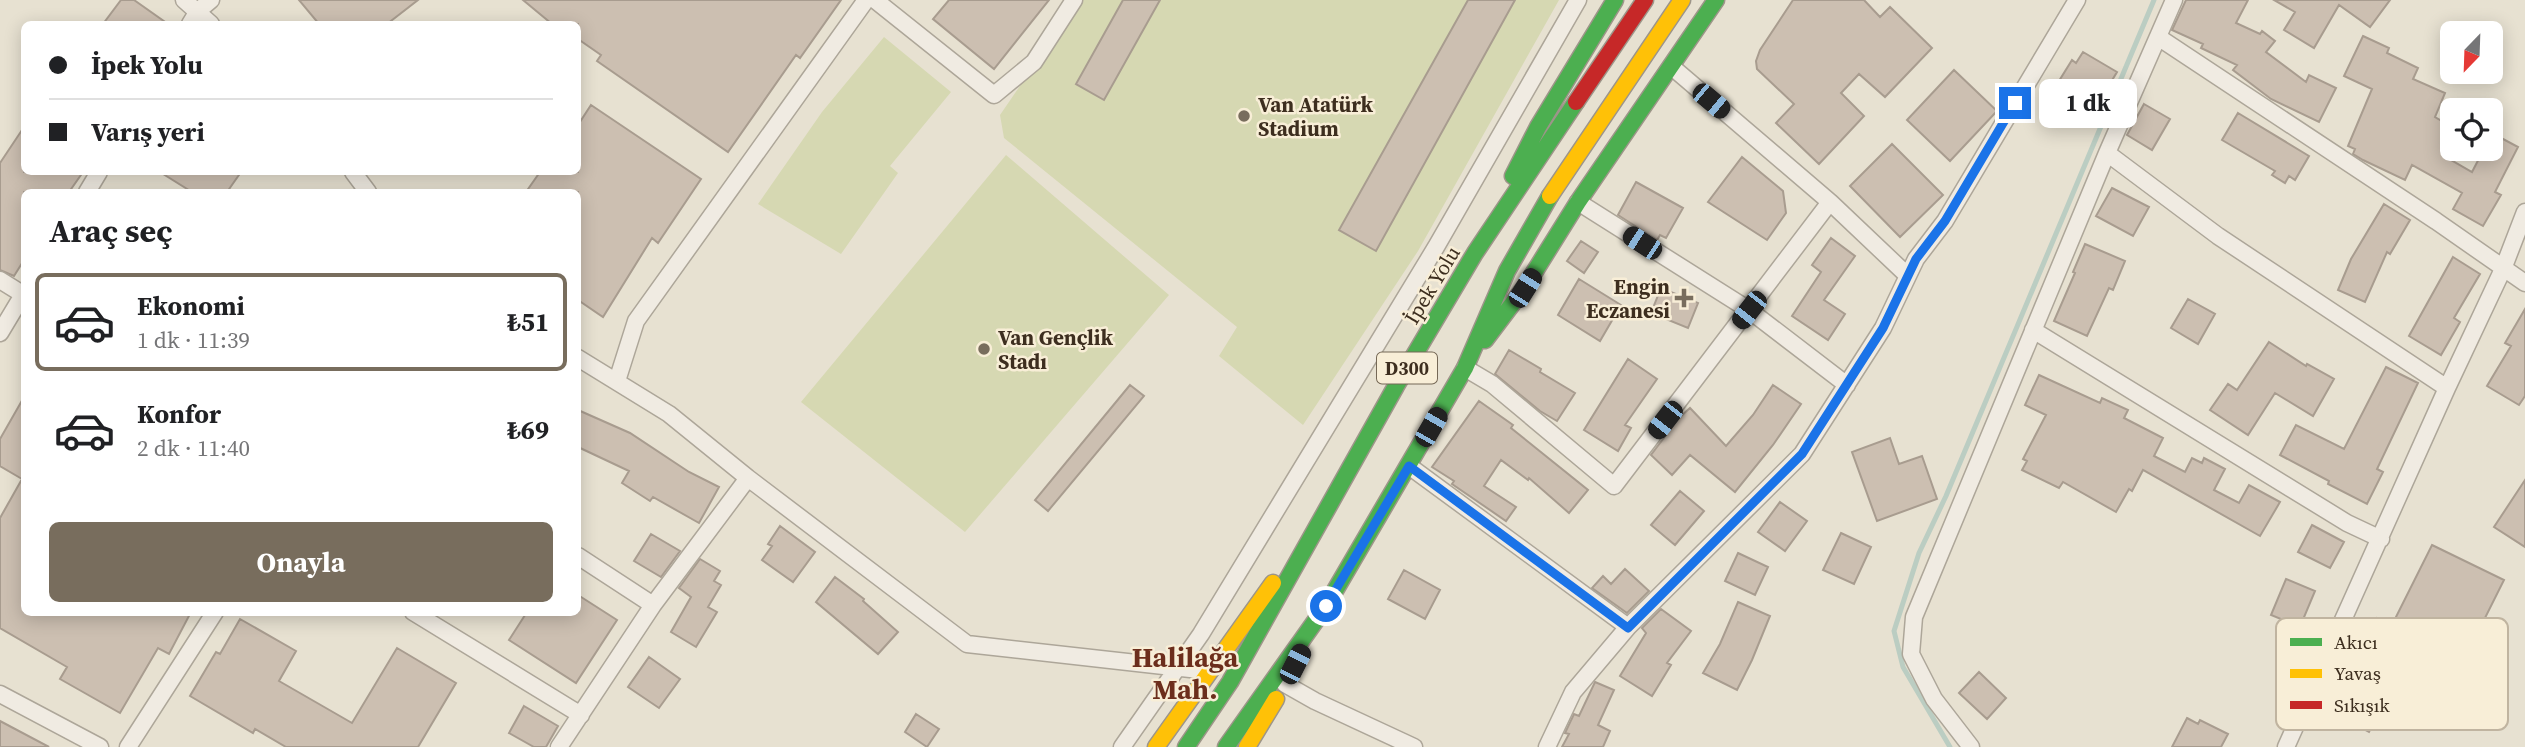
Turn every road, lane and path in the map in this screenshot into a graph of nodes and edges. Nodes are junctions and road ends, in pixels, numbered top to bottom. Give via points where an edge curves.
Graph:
1 (184, 0) edge
2 (211, 0) edge
3 (866, 0) edge
4 (875, 0) edge
5 (1074, 0) edge
6 (1578, 0) edge
7 (1615, 0) edge
8 (1644, 0) edge
9 (1682, 0) edge
10 (1716, 0) edge
11 (2077, 0) edge
12 (2174, 0) edge
13 (194, 18) edge
14 (2158, 37) junction
15 (1672, 67) junction
16 (2107, 153) junction
17 (1578, 202) junction
18 (1830, 202) junction
19 (2525, 212) edge
20 (1475, 253) junction
21 (2503, 269) junction
22 (1907, 275) junction
23 (0, 280) edge
24 (2525, 283) edge
25 (21, 292) edge
26 (21, 299) edge
27 (1749, 310) junction
28 (2033, 330) junction
29 (0, 333) edge
30 (581, 360) edge
31 (1465, 368) junction
32 (617, 381) junction
33 (1847, 386) junction
34 (2447, 388) junction
35 (1409, 466) junction
36 (748, 478) junction
37 (1326, 509) junction
38 (2381, 539) junction
39 (581, 558) edge
40 (653, 605) junction
41 (1326, 606) junction
42 (212, 616) edge
43 (420, 616) edge
44 (2345, 618) edge
45 (1628, 628) junction
46 (1178, 667) junction
47 (1209, 671) junction
48 (1285, 684) junction
49 (0, 694) edge
50 (581, 715) junction
51 (2294, 730) edge
52 (100, 747) edge
53 (128, 747) edge
54 (559, 747) edge
55 (1122, 747) edge
56 (1156, 747) edge
57 (1186, 747) edge
58 (1226, 747) edge
59 (1247, 747) edge
60 (1414, 747) edge
61 (1548, 747) edge
62 (1971, 747) edge
63 (2286, 747) edge

1 - 13 street
2 - 13 street
3 - 32 street via 636,321
4 - 5 street via 994,95 1034,62
6 - 46 street via 1429,259
7 - 20 main road via 1538,127
8 - 20 main road, İpek Yolu / D300
9 - 31 main road, D300 via 1553,191 1507,271
10 - 15 main road
11 - 22 street via 1945,221
12 - 14 street
14 - 16 street
14 - 21 street
15 - 17 main road
15 - 18 street
16 - 28 street
16 - 34 street via 2218,236
17 - 27 street
17 - 31 main road via 1525,288
18 - 22 street
18 - 27 street
19 - 21 street
20 - 37 main road, İpek Yolu / D300
21 - 24 street
21 - 34 street
22 - 33 street via 1883,328
23 - 25 street
26 - 29 street
27 - 31 street via 1614,486 1492,384
27 - 33 street
28 - 38 street via 2347,523
28 - 62 street via 1914,617 1911,654 1934,699
30 - 32 street
31 - 35 main road, D300
32 - 36 street via 669,414
33 - 45 street via 1802,454
34 - 38 street
35 - 41 main road, D300
35 - 45 street
36 - 40 street
36 - 46 street via 967,644
37 - 47 main road
37 - 57 main road, İpek Yolu / D300 via 1230,682
38 - 44 street
39 - 40 street
40 - 50 street
41 - 48 main road
41 - 58 main road, D300
42 - 53 street
43 - 50 street
45 - 61 street via 1573,692
46 - 47 street
46 - 55 street
47 - 56 main road
48 - 59 main road
48 - 60 street
49 - 52 street
50 - 54 street
51 - 63 street

